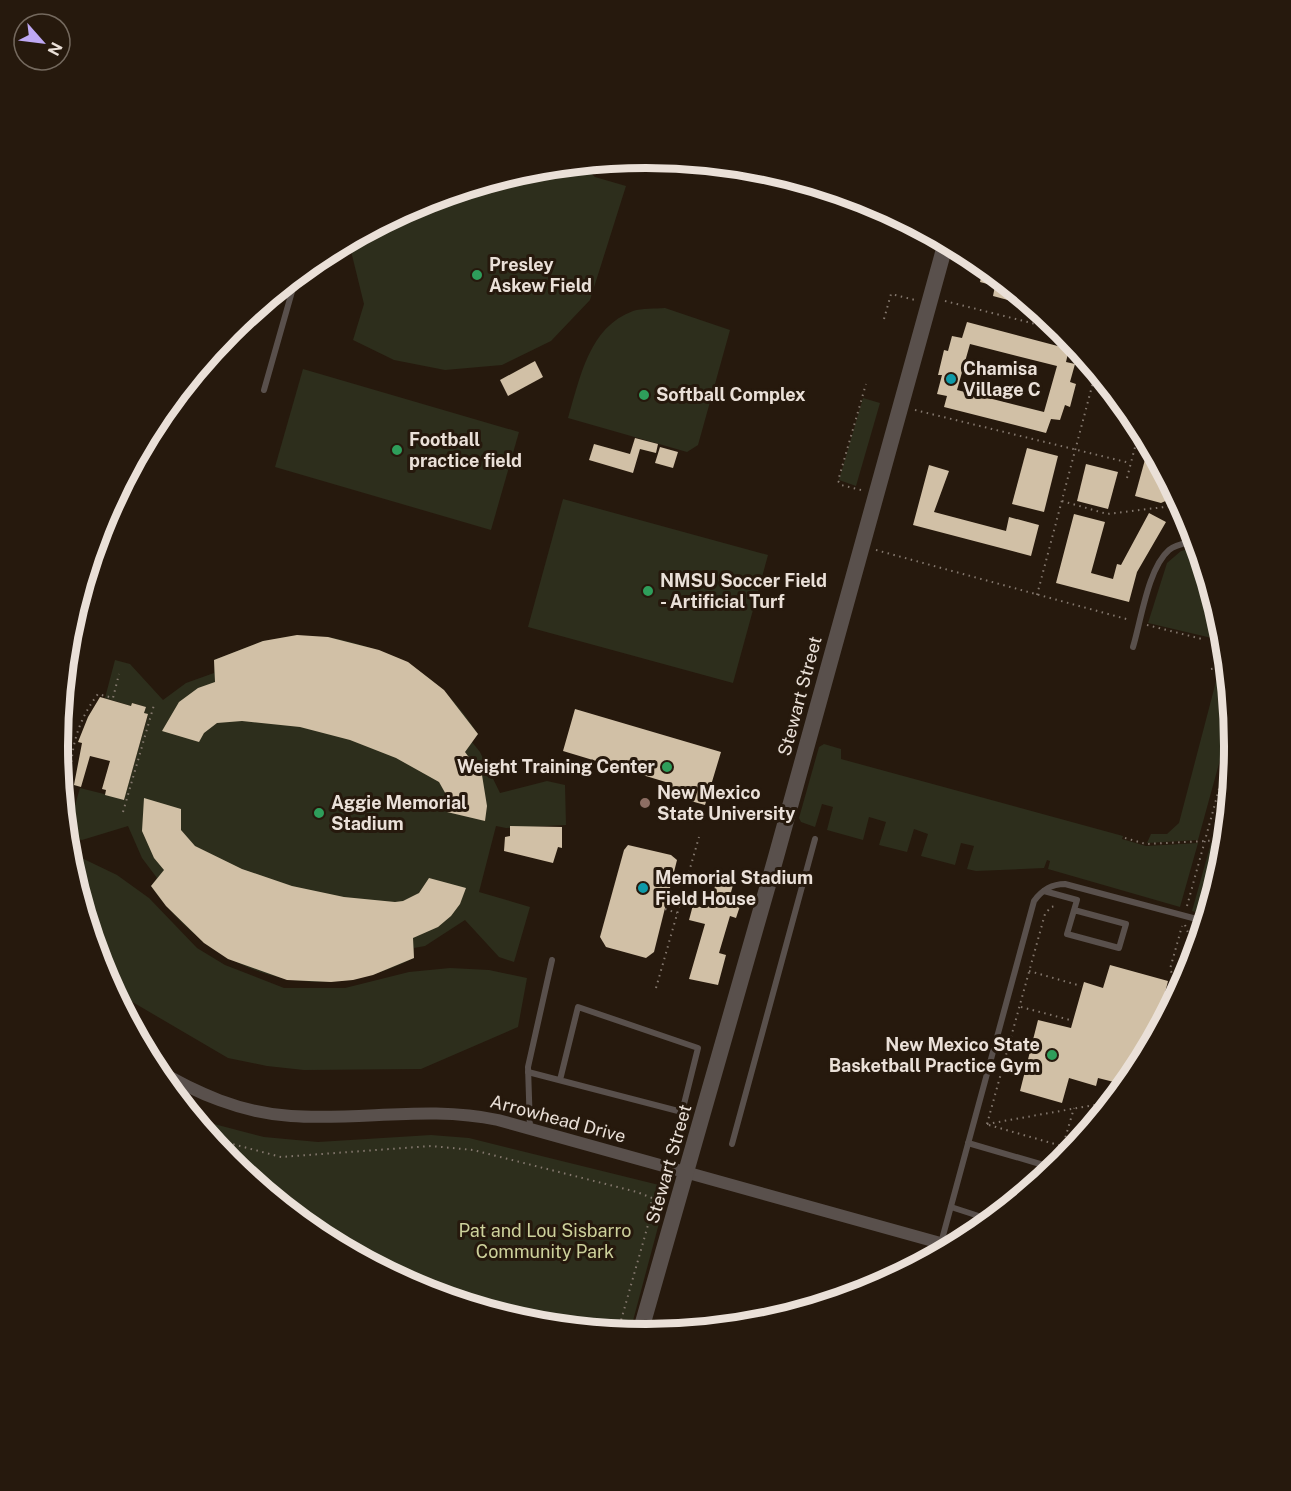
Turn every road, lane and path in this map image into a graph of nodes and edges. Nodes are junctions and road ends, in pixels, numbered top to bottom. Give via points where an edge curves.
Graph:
1 (945, 251) edge
2 (293, 288) edge
3 (937, 303) junction
4 (884, 319) dead end
5 (1043, 327) edge
6 (1093, 381) edge
7 (866, 384) dead end
8 (264, 390) dead end
9 (914, 410) dead end
10 (1136, 441) edge
11 (1075, 450) junction
12 (1130, 464) junction
13 (1126, 478) dead end
14 (863, 491) dead end
15 (1062, 501) junction
16 (1172, 507) edge
17 (1187, 544) edge
18 (876, 550) dead end
19 (1037, 595) junction
20 (1141, 623) junction
21 (1202, 639) dead end
22 (1133, 647) dead end
23 (1219, 667) edge
24 (1211, 669) dead end
25 (119, 674) dead end
26 (154, 705) dead end
27 (70, 759) joint
28 (1222, 776) edge
29 (71, 798) dead end
30 (123, 812) dead end
31 (699, 837) dead end
32 (1125, 838) dead end
33 (815, 839) dead end
34 (1215, 841) edge
35 (1204, 842) junction
36 (1044, 891) junction
37 (1064, 908) dead end
38 (665, 909) dead end
39 (1074, 910) junction
40 (677, 913) junction
41 (1185, 916) junction
42 (1197, 919) edge
43 (1190, 939) edge
44 (552, 960) dead end
45 (1029, 971) junction
46 (1174, 979) edge
47 (1081, 986) dead end
48 (656, 988) dead end
49 (1019, 1006) junction
50 (1070, 1020) dead end
51 (528, 1072) junction
52 (173, 1078) edge
53 (560, 1080) junction
54 (1098, 1104) edge
55 (1074, 1108) junction
56 (987, 1124) junction
57 (530, 1128) junction
58 (226, 1142) edge
59 (968, 1143) junction
60 (732, 1144) dead end
61 (1062, 1146) joint
62 (1043, 1165) edge
63 (687, 1173) junction
64 (951, 1208) junction
65 (980, 1217) edge
66 (947, 1238) edge
67 (939, 1243) edge
68 (620, 1323) edge
69 (643, 1324) edge

1 - 3 street, Stewart Street
2 - 8 lane
3 - 4 path via 891,294
3 - 5 path
3 - 63 street, Stewart Street
6 - 11 path
7 - 14 path via 838,481
9 - 11 path
10 - 12 path
11 - 12 path
11 - 15 path
12 - 13 path
15 - 16 path via 1107,514
15 - 19 path
17 - 20 lane via 1170,550 1161,560
18 - 19 path
19 - 20 path
20 - 21 path
20 - 22 lane
23 - 24 path
25 - 27 path via 113,698 98,694 81,718
26 - 30 path
27 - 29 path
28 - 35 path
31 - 40 path
32 - 35 path via 1146,844
33 - 60 lane
34 - 35 path
35 - 41 path
36 - 39 lane via 1077,900
36 - 41 lane via 1065,884
36 - 59 lane via 1034,901
37 - 45 path via 1047,910
38 - 40 path
39 - 39 lane via 1067,934 1119,948 1126,924
40 - 48 path
41 - 42 lane
41 - 43 path
41 - 46 path via 1170,969
44 - 51 lane
45 - 47 path
45 - 49 path
49 - 50 path
49 - 56 path
51 - 53 lane
51 - 57 lane
52 - 57 street, Arrowhead Drive via 210,1097 271,1114 328,1117 456,1113
53 - 53 lane via 682,1112 698,1048 578,1007
54 - 55 path
55 - 56 path
55 - 61 path
56 - 61 path
57 - 63 street, Arrowhead Drive
58 - 68 path via 281,1157 431,1146 473,1150 652,1198
59 - 62 lane
59 - 64 lane
63 - 67 street, Arrowhead Drive
63 - 69 street, Stewart Street
64 - 65 lane
64 - 66 lane

